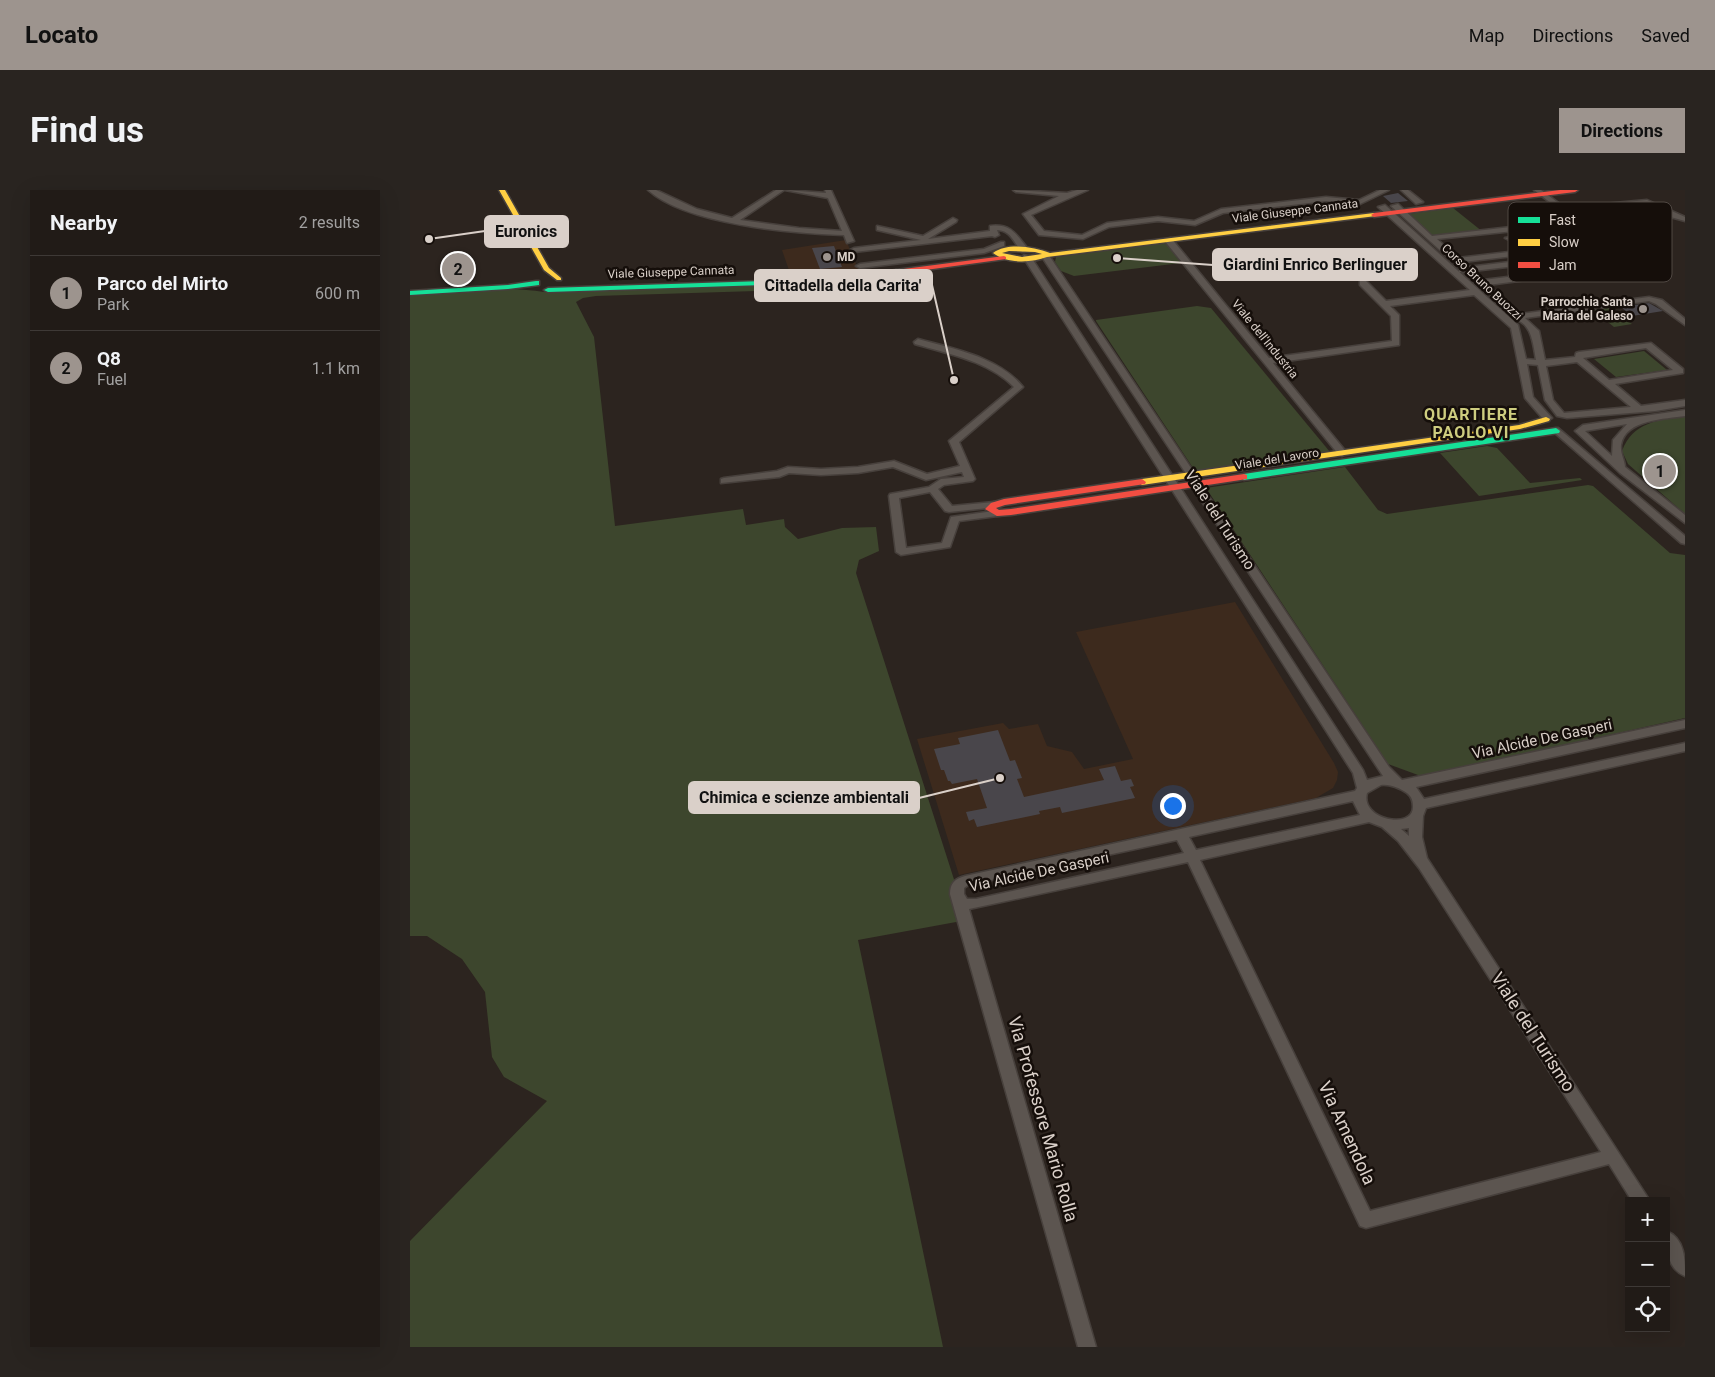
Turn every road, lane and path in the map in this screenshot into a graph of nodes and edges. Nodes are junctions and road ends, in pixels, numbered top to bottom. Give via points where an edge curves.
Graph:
1 (502, 190) edge
2 (651, 190) edge
3 (781, 190) edge
4 (788, 190) edge
5 (1016, 190) edge
6 (1085, 190) edge
7 (1386, 190) edge
8 (1404, 190) edge
9 (1521, 190) edge
10 (1575, 190) edge
11 (1540, 192) edge
12 (830, 193) edge
13 (1068, 195) junction
14 (1419, 202) junction
15 (1553, 202) edge
16 (1365, 205) junction
17 (1392, 209) junction
18 (1672, 215) edge
19 (1685, 219) edge
20 (732, 220) junction
21 (953, 220) dead end
22 (880, 228) dead end
23 (1508, 229) edge
24 (994, 233) junction
25 (847, 234) junction
26 (1430, 238) junction
27 (1508, 238) edge
28 (925, 240) junction
29 (1085, 240) junction
30 (1168, 240) junction
31 (1458, 244) dead end
32 (1449, 245) dead end
33 (1439, 246) junction
34 (1508, 246) edge
35 (854, 250) junction
36 (1001, 251) junction
37 (1026, 254) junction
38 (1044, 254) junction
39 (1448, 254) junction
40 (1508, 254) edge
41 (1436, 256) junction
42 (1456, 261) junction
43 (1508, 265) edge
44 (546, 268) junction
45 (861, 268) junction
46 (1466, 270) junction
47 (1453, 271) junction
48 (560, 280) junction
49 (1508, 280) edge
50 (1363, 282) dead end
51 (1481, 283) junction
52 (541, 286) junction
53 (1469, 286) junction
54 (1476, 292) junction
55 (410, 293) edge
56 (1071, 298) junction
57 (1055, 300) junction
58 (1381, 300) junction
59 (1571, 302) dead end
60 (1578, 308) junction
61 (1519, 316) junction
62 (1681, 317) edge
63 (1505, 318) junction
64 (918, 342) dead end
65 (1579, 359) junction
66 (1267, 361) junction
67 (1522, 361) junction
68 (1542, 363) junction
69 (1683, 371) edge
70 (1127, 380) junction
71 (1108, 382) junction
72 (1607, 383) junction
73 (1685, 403) edge
74 (1639, 409) junction
75 (1685, 413) edge
76 (1564, 415) junction
77 (1546, 418) junction
78 (1641, 420) junction
79 (1581, 430) junction
80 (1557, 431) junction
81 (1342, 453) junction
82 (966, 468) junction
83 (1623, 471) junction
84 (1193, 480) junction
85 (724, 481) dead end
86 (1174, 483) junction
87 (932, 489) junction
88 (997, 509) joint
89 (952, 514) junction
90 (1685, 520) edge
91 (1684, 540) edge
92 (1685, 724) edge
93 (1685, 746) edge
94 (1401, 784) junction
95 (1361, 791) junction
96 (1419, 810) junction
97 (1370, 817) junction
98 (1387, 824) junction
99 (1181, 834) junction
100 (1192, 856) junction
101 (1424, 864) junction
102 (960, 902) junction
103 (1612, 1156) junction
104 (1639, 1197) edge
105 (1668, 1242) edge
106 (1685, 1268) edge
107 (1087, 1347) edge

1 - 44 street
2 - 20 street via 684,206
3 - 20 street
4 - 12 street
5 - 13 street
6 - 13 street
7 - 16 street
8 - 14 street
9 - 14 street, Viale Giuseppe Cannata
10 - 11 street, Viale Giuseppe Cannata
11 - 15 street
11 - 17 street, Viale Giuseppe Cannata
12 - 25 street
13 - 29 street via 1027,214 1042,233
14 - 17 street, Viale Giuseppe Cannata
16 - 17 street, Viale Giuseppe Cannata
16 - 29 street, Viale Giuseppe Cannata
17 - 26 street, Corso Bruno Buozzi
17 - 30 street, Viale Giuseppe Cannata
17 - 41 street, Corso Bruno Buozzi
18 - 19 street
20 - 25 street
21 - 28 street
22 - 28 street
23 - 26 street
24 - 28 street
24 - 36 street
24 - 37 street, Viale del Turismo via 993,228 1010,228
25 - 35 street
26 - 33 street, Corso Bruno Buozzi
27 - 31 street
28 - 35 street
29 - 38 street, Viale Giuseppe Cannata
30 - 38 street, Viale Giuseppe Cannata
30 - 66 street, Viale dell'Industria
32 - 33 street
33 - 39 street, Corso Bruno Buozzi
34 - 39 street
35 - 45 street
36 - 37 street, Viale Giuseppe Cannata
36 - 45 street, Viale Giuseppe Cannata
36 - 52 street, Viale Giuseppe Cannata via 829,281
37 - 38 street, Viale Giuseppe Cannata
37 - 57 street, Viale del Turismo
38 - 56 street, Viale del Turismo
39 - 41 street
39 - 42 street, Corso Bruno Buozzi
40 - 42 street
41 - 47 street, Corso Bruno Buozzi
42 - 46 street, Corso Bruno Buozzi
43 - 46 street
44 - 48 street
44 - 52 street
45 - 48 street, Viale Giuseppe Cannata via 797,277 742,280 606,284
46 - 47 street
46 - 51 street, Corso Bruno Buozzi
47 - 53 street, Corso Bruno Buozzi
48 - 52 street, Viale Giuseppe Cannata via 547,278
49 - 51 street
50 - 58 street
51 - 61 street, Corso Bruno Buozzi
52 - 55 street, Viale Giuseppe Cannata
53 - 54 street, Corso Bruno Buozzi
53 - 58 street
54 - 58 street
54 - 63 street, Corso Bruno Buozzi
56 - 57 street
56 - 70 street, Viale del Turismo
57 - 71 street, Viale del Turismo
58 - 66 street via 1395,315 1396,342
59 - 60 street
60 - 61 street
60 - 62 street via 1649,299
61 - 63 street
61 - 68 street, Corso Bruno Buozzi via 1535,331
63 - 67 street, Corso Bruno Buozzi via 1515,327
64 - 82 street via 979,361 1012,378 1019,387 954,441
65 - 68 street
65 - 69 street via 1580,355 1648,345
65 - 72 street
66 - 81 street, Viale dell'Industria
67 - 68 street
67 - 77 street, Corso Bruno Buozzi via 1529,398
68 - 76 street, Corso Bruno Buozzi via 1549,400
69 - 72 street
70 - 71 street
70 - 84 street, Viale del Turismo
71 - 86 street, Viale del Turismo
72 - 74 street
73 - 74 street
74 - 76 street
75 - 78 street
76 - 77 street
76 - 79 street, Corso Bruno Buozzi via 1582,422
77 - 80 street, Corso Bruno Buozzi via 1547,425
77 - 81 street, Viale del Lavoro via 1520,427
78 - 79 street
78 - 83 street via 1619,436 1616,444 1615,453
79 - 80 street via 1570,433
79 - 83 street
80 - 84 street, Viale del Lavoro
80 - 91 street
81 - 84 street, Viale del Lavoro
82 - 85 street via 926,477 894,464 858,470 788,470
82 - 87 street via 970,478 941,482
83 - 90 street
84 - 86 street, Viale del Lavoro via 1180,476
84 - 94 street, Viale del Turismo via 1385,770
86 - 88 street, Viale del Lavoro
86 - 95 street, Viale del Turismo via 1359,773
87 - 89 street
87 - 89 street via 894,496 901,552 946,545
88 - 89 street, Viale del Lavoro
92 - 94 street, Via Alcide De Gasperi
93 - 96 street
94 - 95 street via 1377,781
94 - 96 street via 1413,791
95 - 97 street via 1361,806
95 - 99 street, Via Alcide De Gasperi
96 - 98 street via 1405,824
96 - 101 street, Viale del Turismo via 1415,837
97 - 98 street
97 - 100 street, Via Alcide De Gasperi
98 - 101 street, Viale del Turismo
99 - 100 street, Via Amendola
99 - 102 street, Via Alcide De Gasperi via 965,881 958,885 956,891
100 - 102 street, Via Alcide De Gasperi via 976,904
100 - 103 street, Via Amendola via 1366,1220
101 - 103 street, Viale del Turismo
102 - 107 street, Via Professore Mario Rolla
103 - 104 street, Viale del Turismo
105 - 106 street

